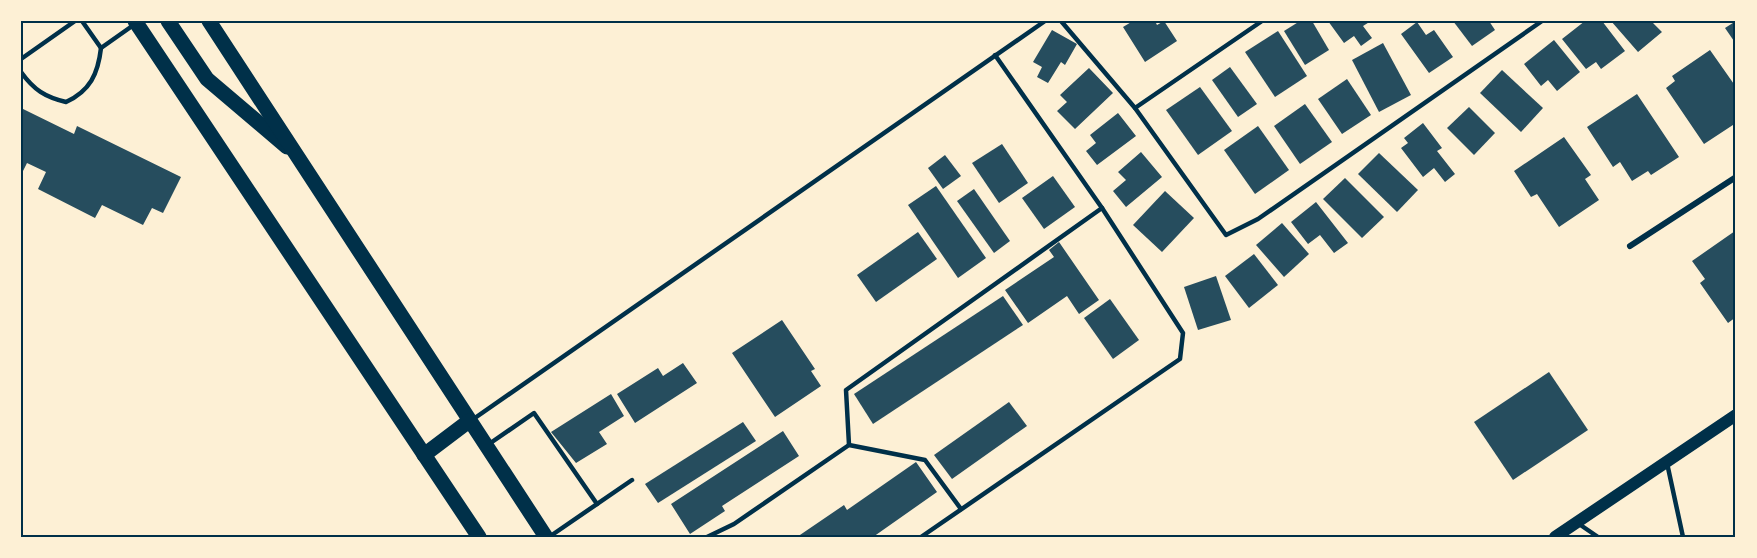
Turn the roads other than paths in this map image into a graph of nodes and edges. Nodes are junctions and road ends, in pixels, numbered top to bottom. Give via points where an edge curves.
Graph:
1 (75, 21) edge
2 (82, 21) edge
3 (168, 21) edge
4 (209, 21) edge
5 (1045, 21) edge
6 (1061, 21) edge
7 (1262, 21) edge
8 (1542, 21) edge
9 (135, 22) edge
10 (101, 48) junction
11 (995, 55) junction
12 (21, 59) edge
13 (21, 72) edge
14 (1135, 108) junction
15 (301, 158) junction
16 (1736, 177) edge
17 (1102, 208) junction
18 (1630, 246) dead end
19 (1736, 415) edge
20 (469, 422) junction
21 (849, 445) junction
22 (486, 447) junction
23 (424, 455) junction
24 (1667, 463) junction
25 (632, 480) dead end
26 (597, 504) junction
27 (961, 509) junction
28 (1577, 523) junction
29 (479, 537) edge
30 (548, 537) edge
31 (707, 537) edge
32 (921, 537) edge
33 (1555, 537) edge
34 (1598, 537) edge
35 (1683, 537) edge

1 - 12 lane
2 - 10 lane
3 - 15 main road via 207,79
4 - 15 main road
5 - 11 lane
6 - 14 lane
7 - 14 lane
8 - 14 lane via 1258,219 1226,234
9 - 10 lane
9 - 23 main road
10 - 13 lane via 94,79 82,94 66,102 47,97 32,87
11 - 17 lane
11 - 20 lane
15 - 20 main road
16 - 18 street
17 - 21 lane via 846,390
17 - 27 lane via 1183,333 1180,359
19 - 24 main road
20 - 22 main road
20 - 23 main road
21 - 27 lane via 925,460
21 - 31 lane via 734,524
22 - 26 lane via 534,413
22 - 30 main road
23 - 29 main road
24 - 28 main road
24 - 35 lane
25 - 26 lane
26 - 30 lane
27 - 32 lane
28 - 33 main road
28 - 34 lane

